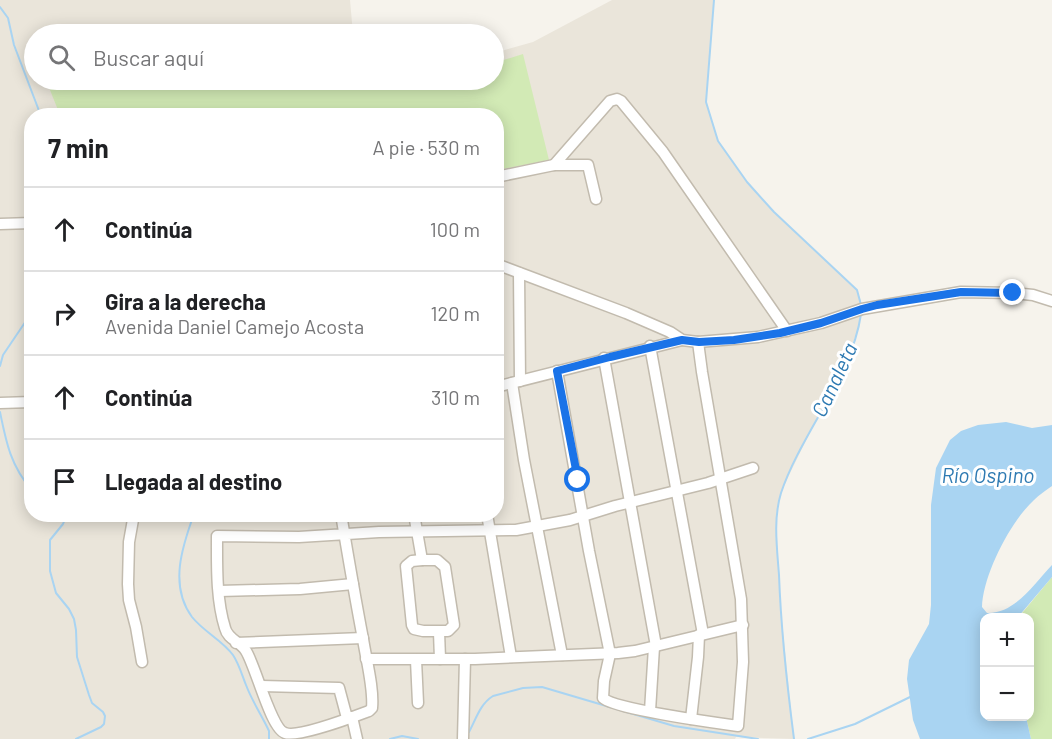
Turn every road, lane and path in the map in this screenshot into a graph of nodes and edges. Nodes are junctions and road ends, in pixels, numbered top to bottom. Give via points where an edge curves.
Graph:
1 (555, 165) junction
2 (504, 175) edge
3 (596, 199) dead end
4 (24, 223) edge
5 (0, 224) edge
6 (504, 267) edge
7 (519, 273) junction
8 (1052, 301) edge
9 (787, 331) junction
10 (682, 340) junction
11 (699, 342) junction
12 (651, 346) junction
13 (604, 358) junction
14 (557, 371) junction
15 (516, 382) junction
16 (504, 385) edge
17 (24, 402) edge
18 (1, 403) edge
19 (753, 468) dead end
20 (721, 479) junction
21 (677, 490) junction
22 (630, 502) junction
23 (584, 516) junction
24 (133, 522) edge
25 (343, 522) edge
26 (415, 522) edge
27 (488, 522) edge
28 (537, 527) junction
29 (490, 531) junction
30 (417, 532) junction
31 (345, 535) junction
32 (422, 560) junction
33 (353, 584) junction
34 (219, 591) junction
35 (743, 625) junction
36 (439, 632) junction
37 (701, 635) junction
38 (363, 638) junction
39 (236, 643) junction
40 (655, 647) junction
41 (610, 654) junction
42 (562, 655) junction
43 (511, 657) junction
44 (366, 659) junction
45 (440, 659) junction
46 (465, 659) junction
47 (416, 660) junction
48 (142, 662) dead end
49 (262, 686) junction
50 (418, 703) dead end
51 (650, 711) junction
52 (349, 718) junction
53 (690, 719) junction
54 (357, 739) edge
55 (463, 739) edge

1 - 2 street
1 - 3 street via 588,165
1 - 9 street via 610,101 621,101 663,152
4 - 5 street
6 - 7 street
7 - 10 street via 626,313
7 - 15 street
8 - 9 street via 1013,293 961,292 862,309
9 - 11 street
10 - 11 street
10 - 12 street
11 - 20 street
12 - 13 street
12 - 21 street
13 - 14 street
13 - 22 street
14 - 15 street
14 - 23 street
15 - 16 street
15 - 28 street
17 - 18 street
19 - 20 street
20 - 21 street
20 - 35 street
21 - 22 street
21 - 37 street
22 - 23 street
22 - 40 street
23 - 28 street
23 - 41 street
24 - 48 street via 129,600
25 - 31 street
26 - 30 street
27 - 29 street
28 - 29 street
28 - 42 street
29 - 30 street
29 - 43 street
30 - 31 street
30 - 32 street
31 - 33 street
31 - 34 street via 217,536
32 - 36 street via 437,560 445,567 454,625
32 - 36 street via 406,566 412,625 417,630
33 - 34 street
33 - 38 street
34 - 39 street via 225,629
35 - 37 street
35 - 53 street via 738,726
36 - 45 street
37 - 40 street
37 - 53 street
38 - 39 street
38 - 44 street
39 - 49 street via 246,651
40 - 41 street
40 - 51 street
41 - 42 street
41 - 51 street via 603,698
42 - 43 street
43 - 46 street
44 - 47 street
44 - 52 street via 372,708
45 - 46 street
45 - 47 street
46 - 55 street
47 - 50 street
49 - 52 street via 339,688
49 - 52 street via 274,722 284,733 308,731
51 - 53 street
52 - 54 street

